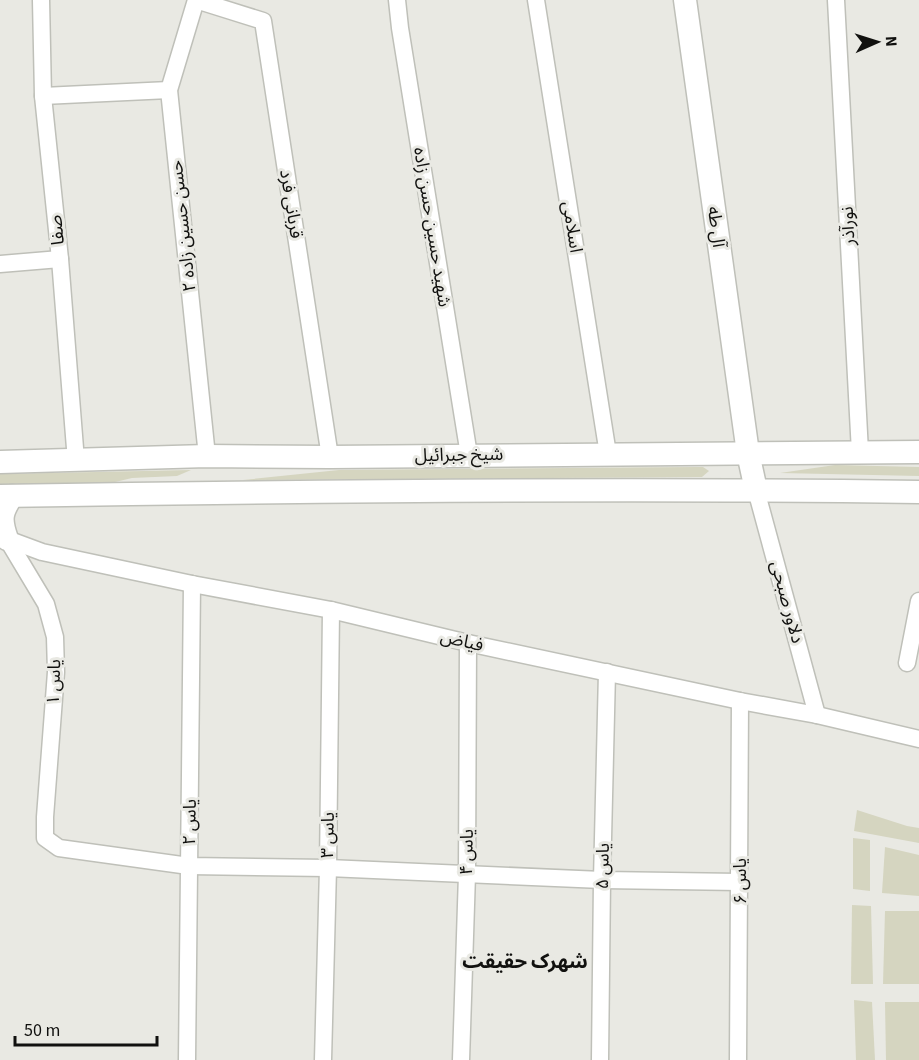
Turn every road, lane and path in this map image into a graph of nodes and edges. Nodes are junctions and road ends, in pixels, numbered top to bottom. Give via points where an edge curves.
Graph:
1 (41, 0) edge
2 (196, 0) edge
3 (397, 0) edge
4 (536, 0) edge
5 (685, 0) edge
6 (836, 0) edge
7 (168, 90) junction
8 (44, 96) junction
9 (60, 259) junction
10 (0, 264) edge
11 (860, 452) junction
12 (919, 452) edge
13 (748, 453) junction
14 (608, 454) junction
15 (469, 455) junction
16 (207, 456) junction
17 (330, 457) junction
18 (76, 460) junction
19 (0, 462) edge
20 (756, 490) junction
21 (919, 492) edge
22 (206, 493) junction
23 (6, 496) edge
24 (3, 537) edge
25 (192, 584) junction
26 (919, 601) edge
27 (331, 610) junction
28 (468, 643) junction
29 (907, 663) dead end
30 (607, 672) junction
31 (740, 701) junction
32 (817, 715) junction
33 (919, 739) edge
34 (189, 866) junction
35 (328, 868) junction
36 (467, 874) junction
37 (602, 879) junction
38 (740, 882) junction
39 (187, 1060) edge
40 (322, 1060) edge
41 (462, 1060) edge
42 (600, 1060) edge
43 (738, 1060) edge

1 - 8 street, صفا
2 - 7 street, حسن حسین زاده ۲
2 - 17 street, قربانی فرد via 263,21
3 - 15 street, شهید حسین حسن زاده
4 - 14 street, اسلامی
5 - 13 street, آل طه
6 - 11 street, نورآذر
7 - 8 street
7 - 16 street, حسن حسین زاده ۲
8 - 9 street, صفا
9 - 10 street
9 - 18 street, صفا
11 - 12 street, شیخ جبرائیل
11 - 13 street, شیخ جبرائیل
13 - 14 street, شیخ جبرائیل
13 - 20 street, آل طه
14 - 15 street, شیخ جبرائیل
15 - 17 street, شیخ جبرائیل
16 - 17 street, شیخ جبرائیل
16 - 18 street, شیخ جبرائیل
16 - 22 street
18 - 19 street, شیخ جبرائیل
20 - 21 street, شیخ جبرائیل
20 - 22 street, شیخ جبرائیل
20 - 32 street, دلاور صبحی
22 - 23 street, شیخ جبرائیل
23 - 24 street
24 - 25 street, فیاض via 42,552
24 - 34 street, یاس ۱ via 46,604 55,637 45,838 59,848
25 - 27 street, فیاض
25 - 34 street, یاس ۲
26 - 29 street
27 - 28 street, فیاض
27 - 35 street, یاس ۳
28 - 30 street, فیاض
28 - 36 street, یاس ۴
30 - 31 street, فیاض
30 - 37 street, یاس ۵
31 - 32 street, فیاض
31 - 38 street, یاس ۶
32 - 33 street, فیاض
34 - 35 street
34 - 39 street, یاس ۲
35 - 36 street
35 - 40 street, یاس ۳
36 - 37 street
36 - 41 street, یاس ۴
37 - 38 street
37 - 42 street, یاس ۵
38 - 43 street, یاس ۶

